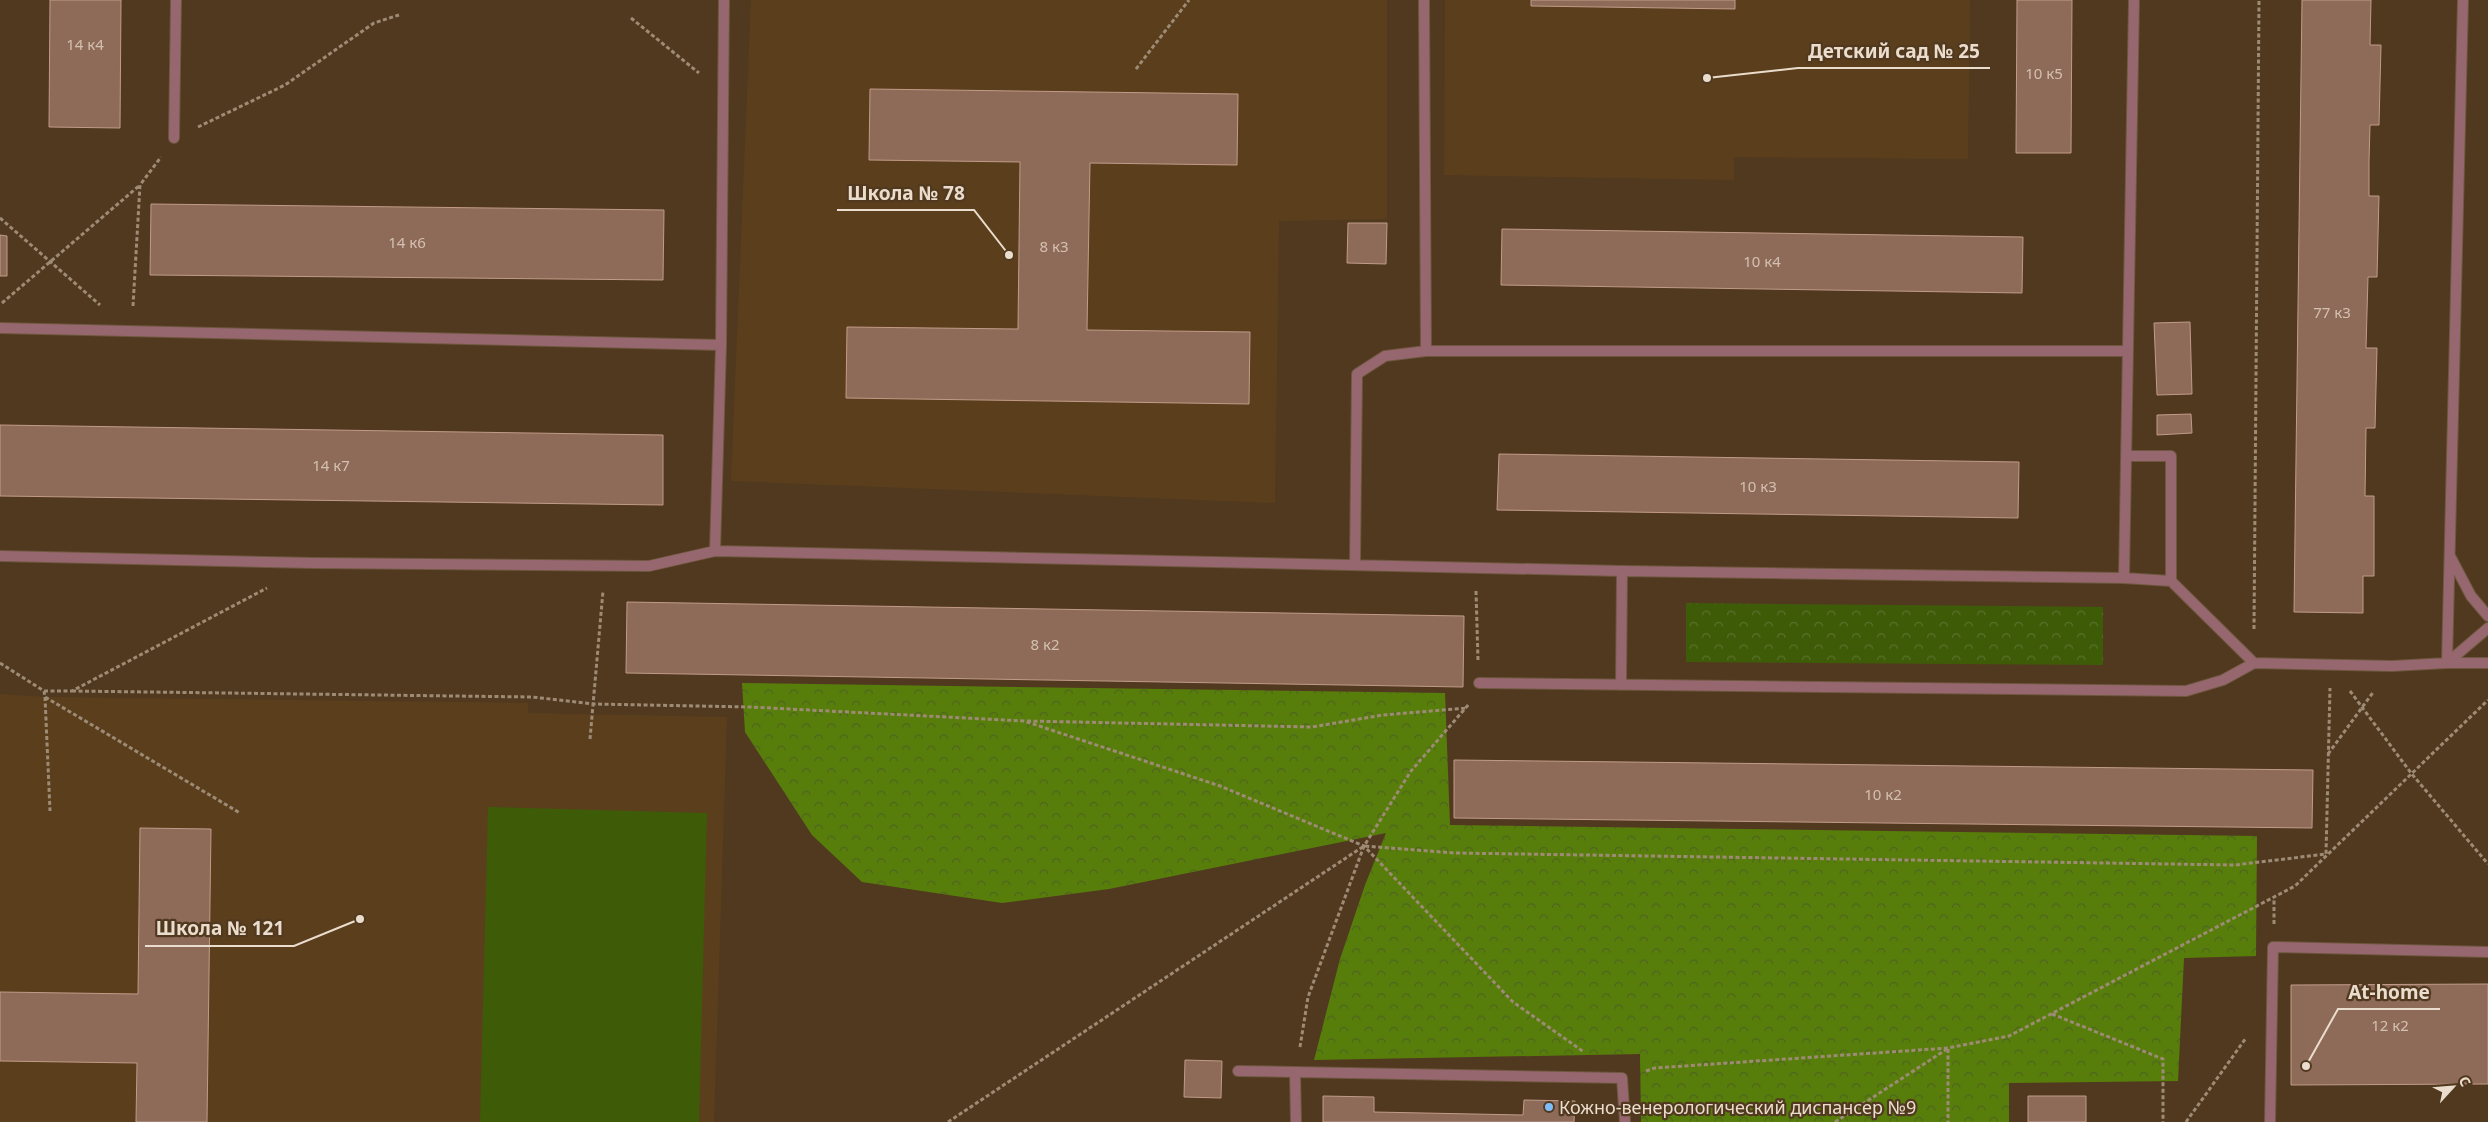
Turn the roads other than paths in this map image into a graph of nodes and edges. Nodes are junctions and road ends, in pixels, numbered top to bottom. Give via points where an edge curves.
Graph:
1 (176, 0) edge
2 (724, 0) edge
3 (1424, 0) edge
4 (2134, 0) edge
5 (2463, 0) edge
6 (174, 138) road end
7 (0, 328) edge
8 (721, 345) junction
9 (1426, 351) junction
10 (2128, 352) junction
11 (2126, 456) junction
12 (715, 551) junction
13 (2450, 555) junction
14 (0, 556) edge
15 (1355, 565) junction
16 (1622, 571) junction
17 (2124, 578) junction
18 (2171, 580) junction
19 (2488, 616) edge
20 (2488, 628) edge
21 (2254, 663) junction
22 (2447, 663) junction
23 (2488, 663) edge
24 (1479, 683) road end
25 (1621, 685) junction
26 (2488, 952) edge
27 (1238, 1071) dead end
28 (1295, 1072) junction
29 (1296, 1122) edge
30 (1625, 1122) edge
31 (2270, 1122) edge

1 - 6 lane
2 - 8 lane
3 - 9 lane
4 - 10 lane
5 - 13 lane
7 - 8 lane
8 - 12 lane
9 - 10 lane
9 - 15 lane via 1385,356 1357,374
10 - 11 lane
11 - 17 lane
11 - 18 lane via 2171,456
12 - 14 lane via 649,566
12 - 15 lane
13 - 19 lane via 2472,596
13 - 22 lane
15 - 16 lane
16 - 17 lane
16 - 25 lane
17 - 18 lane
18 - 21 lane
20 - 22 lane
21 - 22 lane via 2392,666
21 - 25 lane via 2223,680 2186,691
22 - 23 lane
24 - 25 lane
26 - 31 lane via 2273,947
27 - 28 lane
28 - 29 lane
28 - 30 lane via 1622,1078

